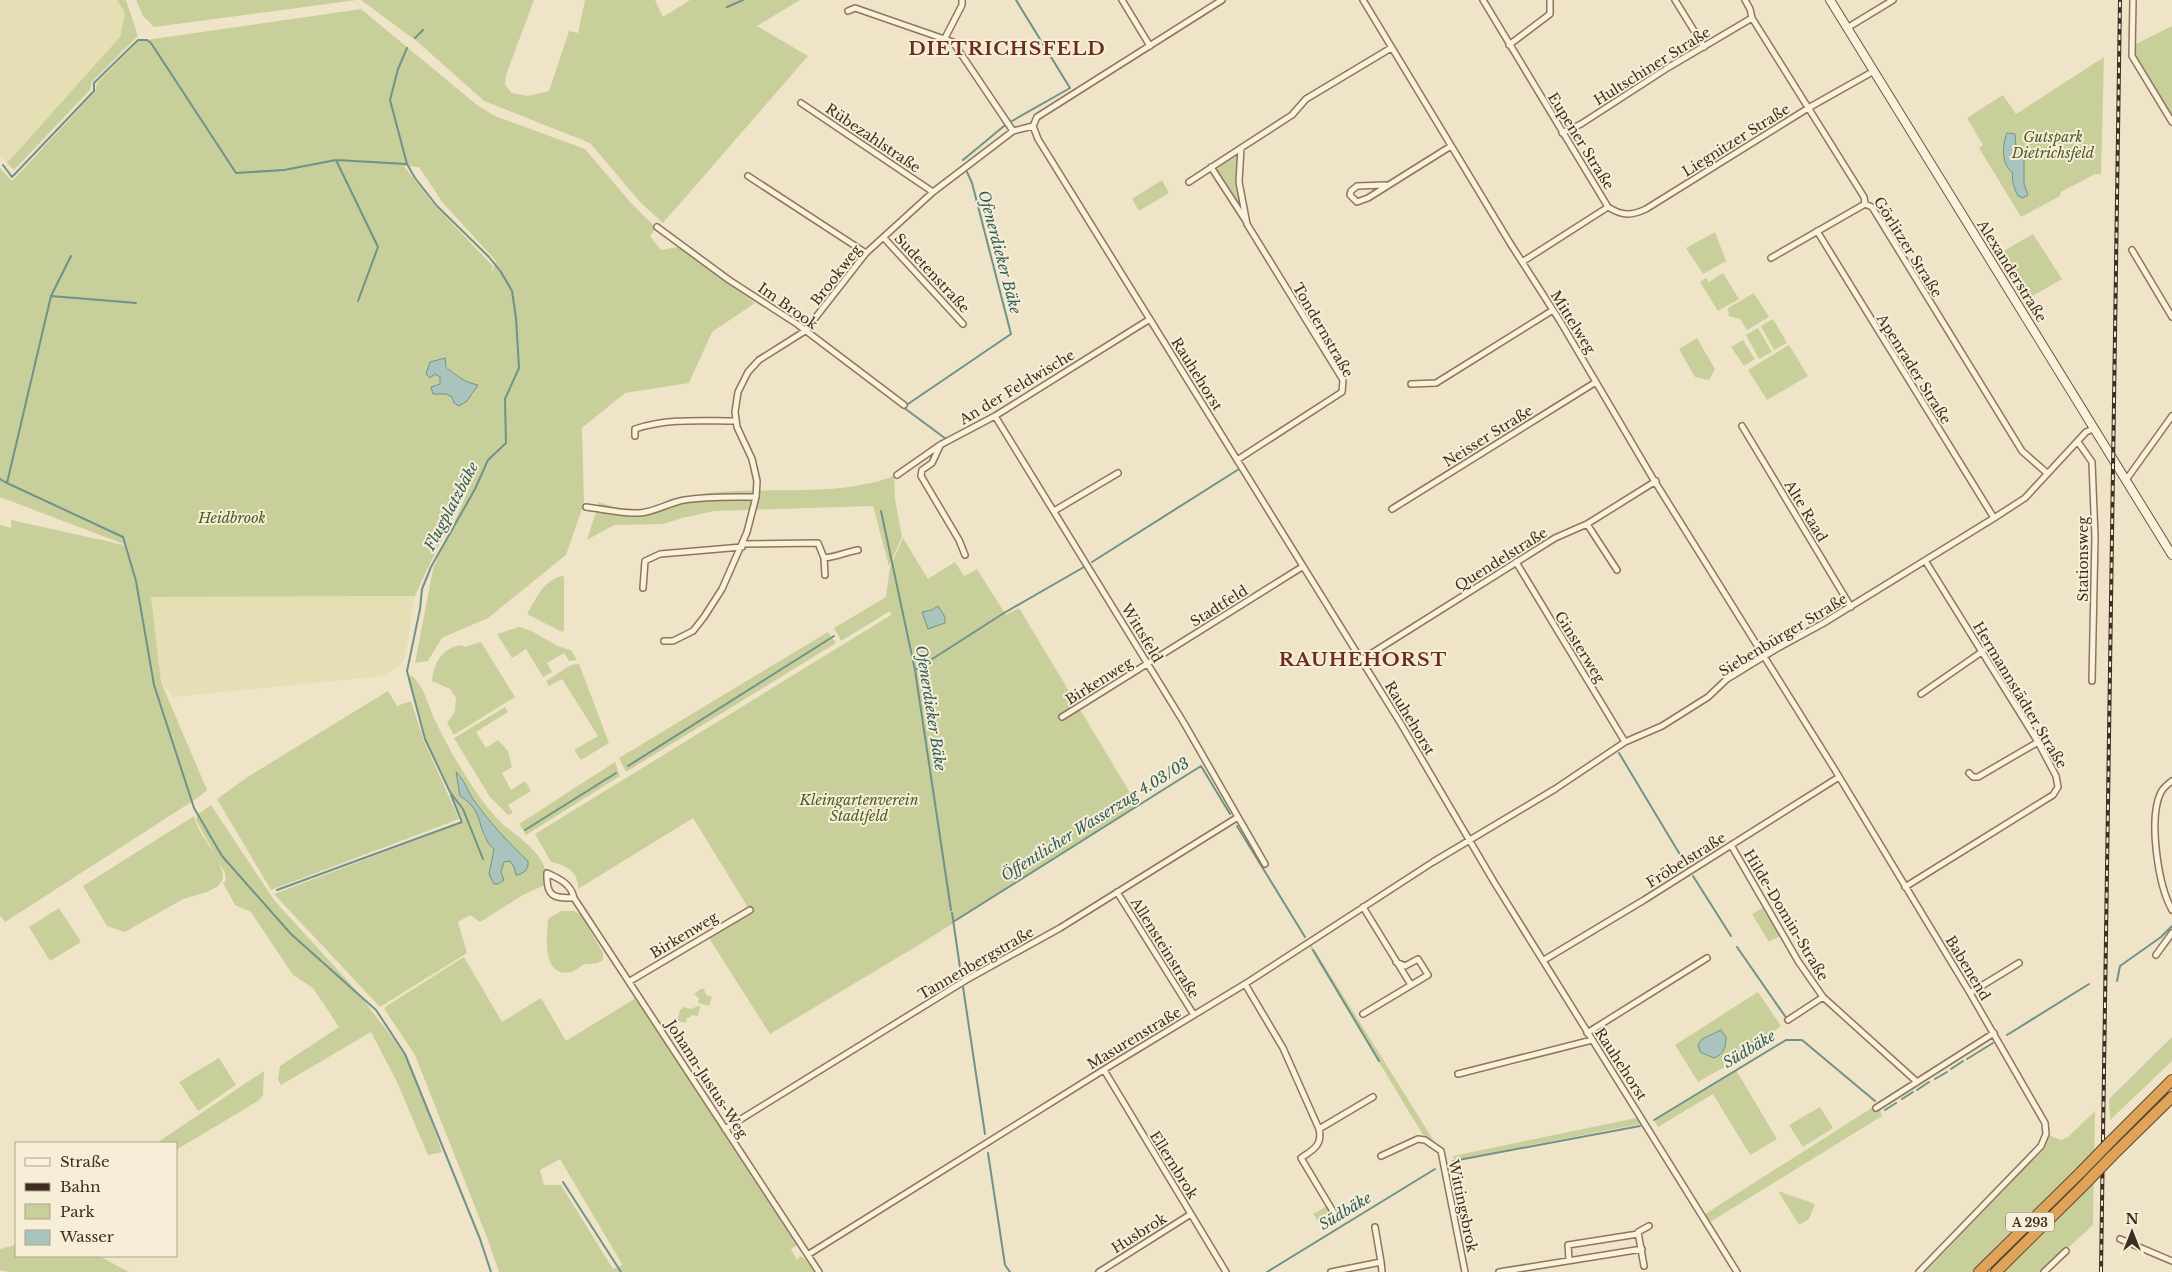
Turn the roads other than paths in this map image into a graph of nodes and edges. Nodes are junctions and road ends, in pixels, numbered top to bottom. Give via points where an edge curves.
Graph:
1 (962, 0) edge
2 (1122, 0) edge
3 (1222, 0) edge
4 (1363, 0) edge
5 (1483, 0) edge
6 (1550, 0) edge
7 (1675, 0) edge
8 (1745, 0) edge
9 (1830, 0) edge
10 (1893, 0) edge
11 (2133, 0) edge
12 (848, 11) dead end
13 (1752, 18) junction
14 (1847, 28) junction
15 (945, 38) junction
16 (1150, 46) junction
17 (1509, 46) junction
18 (1704, 47) junction
19 (1391, 48) junction
20 (1874, 71) junction
21 (801, 103) dead end
22 (1810, 107) junction
23 (2172, 122) edge
24 (1033, 126) junction
25 (1013, 131) junction
26 (1562, 133) junction
27 (1451, 146) junction
28 (1241, 148) junction
29 (1211, 167) junction
30 (748, 176) dead end
31 (1189, 182) dead end
32 (1386, 185) junction
33 (933, 192) junction
34 (1865, 204) junction
35 (1608, 207) junction
36 (1247, 224) junction
37 (657, 227) dead end
38 (1817, 231) junction
39 (884, 238) junction
40 (2132, 250) dead end
41 (866, 253) junction
42 (1771, 258) dead end
43 (1522, 262) junction
44 (1553, 310) junction
45 (2172, 317) edge
46 (1150, 319) junction
47 (963, 324) dead end
48 (805, 331) junction
49 (1596, 382) junction
50 (1411, 384) dead end
51 (904, 405) dead end
52 (995, 416) junction
53 (2172, 416) edge
54 (736, 421) junction
55 (1742, 426) dead end
56 (2093, 429) junction
57 (635, 436) dead end
58 (2078, 442) junction
59 (940, 446) junction
60 (1238, 460) junction
61 (1118, 473) dead end
62 (2047, 473) junction
63 (896, 476) dead end
64 (2126, 480) junction
65 (1656, 481) junction
66 (756, 497) junction
67 (586, 507) dead end
68 (1392, 509) dead end
69 (1054, 511) junction
70 (1994, 518) junction
71 (1588, 524) junction
72 (743, 545) junction
73 (858, 550) dead end
74 (2172, 555) edge
75 (965, 556) dead end
76 (824, 558) junction
77 (1516, 562) junction
78 (1926, 562) junction
79 (1302, 567) junction
80 (1617, 570) dead end
81 (825, 576) dead end
82 (643, 588) dead end
83 (1851, 606) junction
84 (664, 641) dead end
85 (1983, 651) junction
86 (1764, 657) junction
87 (1361, 660) junction
88 (1147, 664) junction
89 (2092, 681) dead end
90 (1921, 694) dead end
91 (1062, 718) dead end
92 (1625, 742) junction
93 (2038, 742) junction
94 (1969, 773) dead end
95 (1839, 777) junction
96 (2172, 782) edge
97 (1238, 817) junction
98 (1469, 840) junction
99 (1731, 845) junction
100 (1265, 864) dead end
101 (1905, 887) junction
102 (1117, 892) junction
103 (574, 898) junction
104 (1363, 907) junction
105 (750, 910) dead end
106 (2172, 910) edge
107 (2172, 933) edge
108 (2156, 954) dead end
109 (1707, 958) dead end
110 (1544, 960) junction
111 (1396, 962) junction
112 (2020, 963) dead end
113 (630, 981) junction
114 (1245, 984) junction
115 (1411, 985) junction
116 (1970, 993) junction
117 (1823, 997) junction
118 (1363, 1014) dead end
119 (1194, 1015) junction
120 (1788, 1020) dead end
121 (1587, 1033) junction
122 (1994, 1033) junction
123 (1592, 1040) junction
124 (1104, 1070) junction
125 (1458, 1074) dead end
126 (2172, 1080) edge
127 (1916, 1081) junction
128 (1373, 1097) dead end
129 (2172, 1097) edge
130 (1876, 1108) dead end
131 (726, 1129) junction
132 (1319, 1130) junction
133 (1381, 1156) dead end
134 (1334, 1213) dead end
135 (1191, 1214) junction
136 (1649, 1226) dead end
137 (1375, 1227) dead end
138 (1638, 1234) junction
139 (2120, 1239) dead end
140 (1642, 1249) junction
141 (2066, 1252) dead end
142 (809, 1254) junction
143 (1569, 1260) junction
144 (2172, 1261) edge
145 (1381, 1262) junction
146 (1644, 1266) dead end
147 (819, 1272) edge
148 (1099, 1272) edge
149 (1226, 1272) edge
150 (1331, 1272) edge
151 (1382, 1272) edge
152 (1465, 1272) edge
153 (1499, 1272) edge
154 (1737, 1272) edge
155 (1919, 1272) edge
156 (1979, 1272) edge
157 (1996, 1272) edge
158 (2044, 1272) edge

1 - 15 street
2 - 16 street
3 - 16 street
4 - 19 street, Mittelweg
5 - 17 street, Eupener Straße
6 - 17 street via 1550,14
7 - 18 street
8 - 13 street, Görlitzer Straße
9 - 14 main road, Alexanderstraße
10 - 14 street
11 - 23 street via 2132,56
12 - 15 street via 854,8
13 - 18 street, Hultschiner Straße
13 - 22 street, Görlitzer Straße
14 - 20 main road, Alexanderstraße
15 - 25 street via 953,42
16 - 24 street via 1037,117
17 - 26 street, Eupener Straße
18 - 26 street, Hultschiner Straße
19 - 27 street, Mittelweg
19 - 28 street via 1306,99 1292,115
20 - 22 street, Liegnitzer Straße
20 - 56 main road, Alexanderstraße
21 - 33 street, Rübezahlstraße
22 - 34 street, Görlitzer Straße via 1864,197
22 - 35 street, Liegnitzer Straße via 1646,209 1627,215
24 - 25 street, Brookweg
24 - 46 street, Rauhehorst
25 - 33 street, Brookweg
26 - 35 street, Eupener Straße
27 - 32 street
27 - 43 street, Mittelweg
28 - 29 street
28 - 36 street, Tondernstraße via 1239,182
29 - 31 street
29 - 36 street, Tondernstraße
30 - 41 street
32 - 32 street via 1361,201 1356,202 1350,196 1351,190 1357,186
33 - 39 street, Brookweg
34 - 38 street
34 - 62 street, Görlitzer Straße via 1872,207 2022,451
35 - 43 street, Eupener Straße
36 - 60 street, Tondernstraße via 1344,386 1342,392
37 - 48 street, Im Brook
38 - 42 street
38 - 70 street, Apenrader Straße
39 - 41 street, Brookweg
39 - 47 street, Sudetenstraße
40 - 45 street
41 - 48 street, Brookweg
43 - 44 street, Mittelweg
44 - 49 street, Mittelweg
44 - 50 street via 1436,383
46 - 52 street, An der Feldwische
46 - 60 street, Rauhehorst
48 - 51 street, Im Brook
48 - 54 street, Brookweg via 751,367 738,392
49 - 65 street, Mittelweg
49 - 68 street, Neisser Straße
52 - 59 street, An der Feldwische
52 - 69 street, Wittsfeld
53 - 64 street
54 - 57 street via 655,423 635,430
54 - 66 street, Brookweg via 755,470
55 - 83 street, Alte Raad
56 - 58 street, Siebenbürger Straße
56 - 64 main road, Alexanderstraße
58 - 62 street, Siebenbürger Straße
58 - 89 street, Stationsweg via 2092,462 2095,537
59 - 63 street, An der Feldwische
59 - 75 street via 932,464 922,470 921,476
60 - 79 street, Rauhehorst
61 - 69 street
62 - 70 street, Siebenbürger Straße via 2025,498
64 - 74 main road, Alexanderstraße
65 - 71 street, Quendelstraße
65 - 86 street, Mittelweg
66 - 67 street via 696,498 660,510 638,513
66 - 72 street, Brookweg
69 - 88 street, Wittsfeld
70 - 78 street, Siebenbürger Straße
71 - 77 street, Quendelstraße via 1555,538
71 - 80 street
72 - 76 street via 818,544
72 - 82 street via 660,554 645,561
72 - 84 street, Brookweg via 722,589 693,631 673,641
73 - 76 street
76 - 81 street
77 - 87 street, Quendelstraße
77 - 92 street, Ginsterweg
78 - 83 street, Siebenbürger Straße
78 - 85 street, Hermannstädter Straße
79 - 87 street, Rauhehorst
79 - 88 street, Stadtfeld
83 - 86 street, Siebenbürger Straße
85 - 90 street
85 - 93 street, Hermannstädter Straße
86 - 92 street, Siebenbürger Straße via 1727,679 1708,697 1662,726
86 - 95 street, Babenend
87 - 98 street, Rauhehorst
88 - 91 street, Birkenweg
88 - 97 street, Wittsfeld
92 - 98 street, Siebenbürger Straße via 1555,789
93 - 94 street via 1978,777
93 - 101 street, Hermannstädter Straße via 2058,782 2053,795
95 - 99 street, Fröbelstraße
95 - 101 street, Babenend
96 - 106 street via 2159,796 2156,842 2160,879
97 - 100 street, Wittsfeld
97 - 102 street, Tannenbergstraße
98 - 104 street, Masurenstraße
98 - 110 street, Rauhehorst
99 - 110 street, Fröbelstraße
99 - 117 street, Hilde-Domin-Straße via 1798,961
101 - 116 street, Babenend
102 - 119 street, Allensteinstraße
102 - 131 street, Tannenbergstraße via 960,984
103 - 103 street, Johann-Justus-Weg via 567,885 547,873 546,884 550,893 558,898
103 - 113 street, Johann-Justus-Weg
104 - 111 street
104 - 114 street, Masurenstraße
105 - 113 street, Birkenweg
107 - 108 street
109 - 121 street
110 - 121 street, Rauhehorst
111 - 115 street
111 - 115 street via 1404,966 1418,960 1428,975
112 - 116 street
113 - 131 street, Johann-Justus-Weg
114 - 119 street, Masurenstraße
114 - 132 street via 1283,1048
115 - 118 street
116 - 122 street, Babenend
117 - 120 street, Hilde-Domin-Straße
117 - 127 street, Hilde-Domin-Straße
119 - 124 street, Masurenstraße
121 - 123 street, Rauhehorst
122 - 127 street
122 - 155 street, Babenend via 2041,1114 2046,1128 2045,1140
123 - 125 street
123 - 154 street, Rauhehorst
124 - 135 street, Ellernbrok
124 - 142 street, Masurenstraße
126 - 156 highway, A 293, bridge
127 - 130 street
128 - 132 street
129 - 157 highway, A 293, bridge
131 - 142 street, Johann-Justus-Weg
132 - 134 street via 1316,1149 1301,1158
133 - 152 street, Wittingsbrok via 1418,1139 1441,1151
135 - 148 street, Husbrok
135 - 149 street, Ellernbrok
136 - 138 street
137 - 145 street
138 - 140 street
138 - 143 street via 1568,1245
139 - 144 street
140 - 143 street
140 - 146 street
141 - 158 street
142 - 147 street, Johann-Justus-Weg
143 - 153 street
145 - 150 street
145 - 151 street

